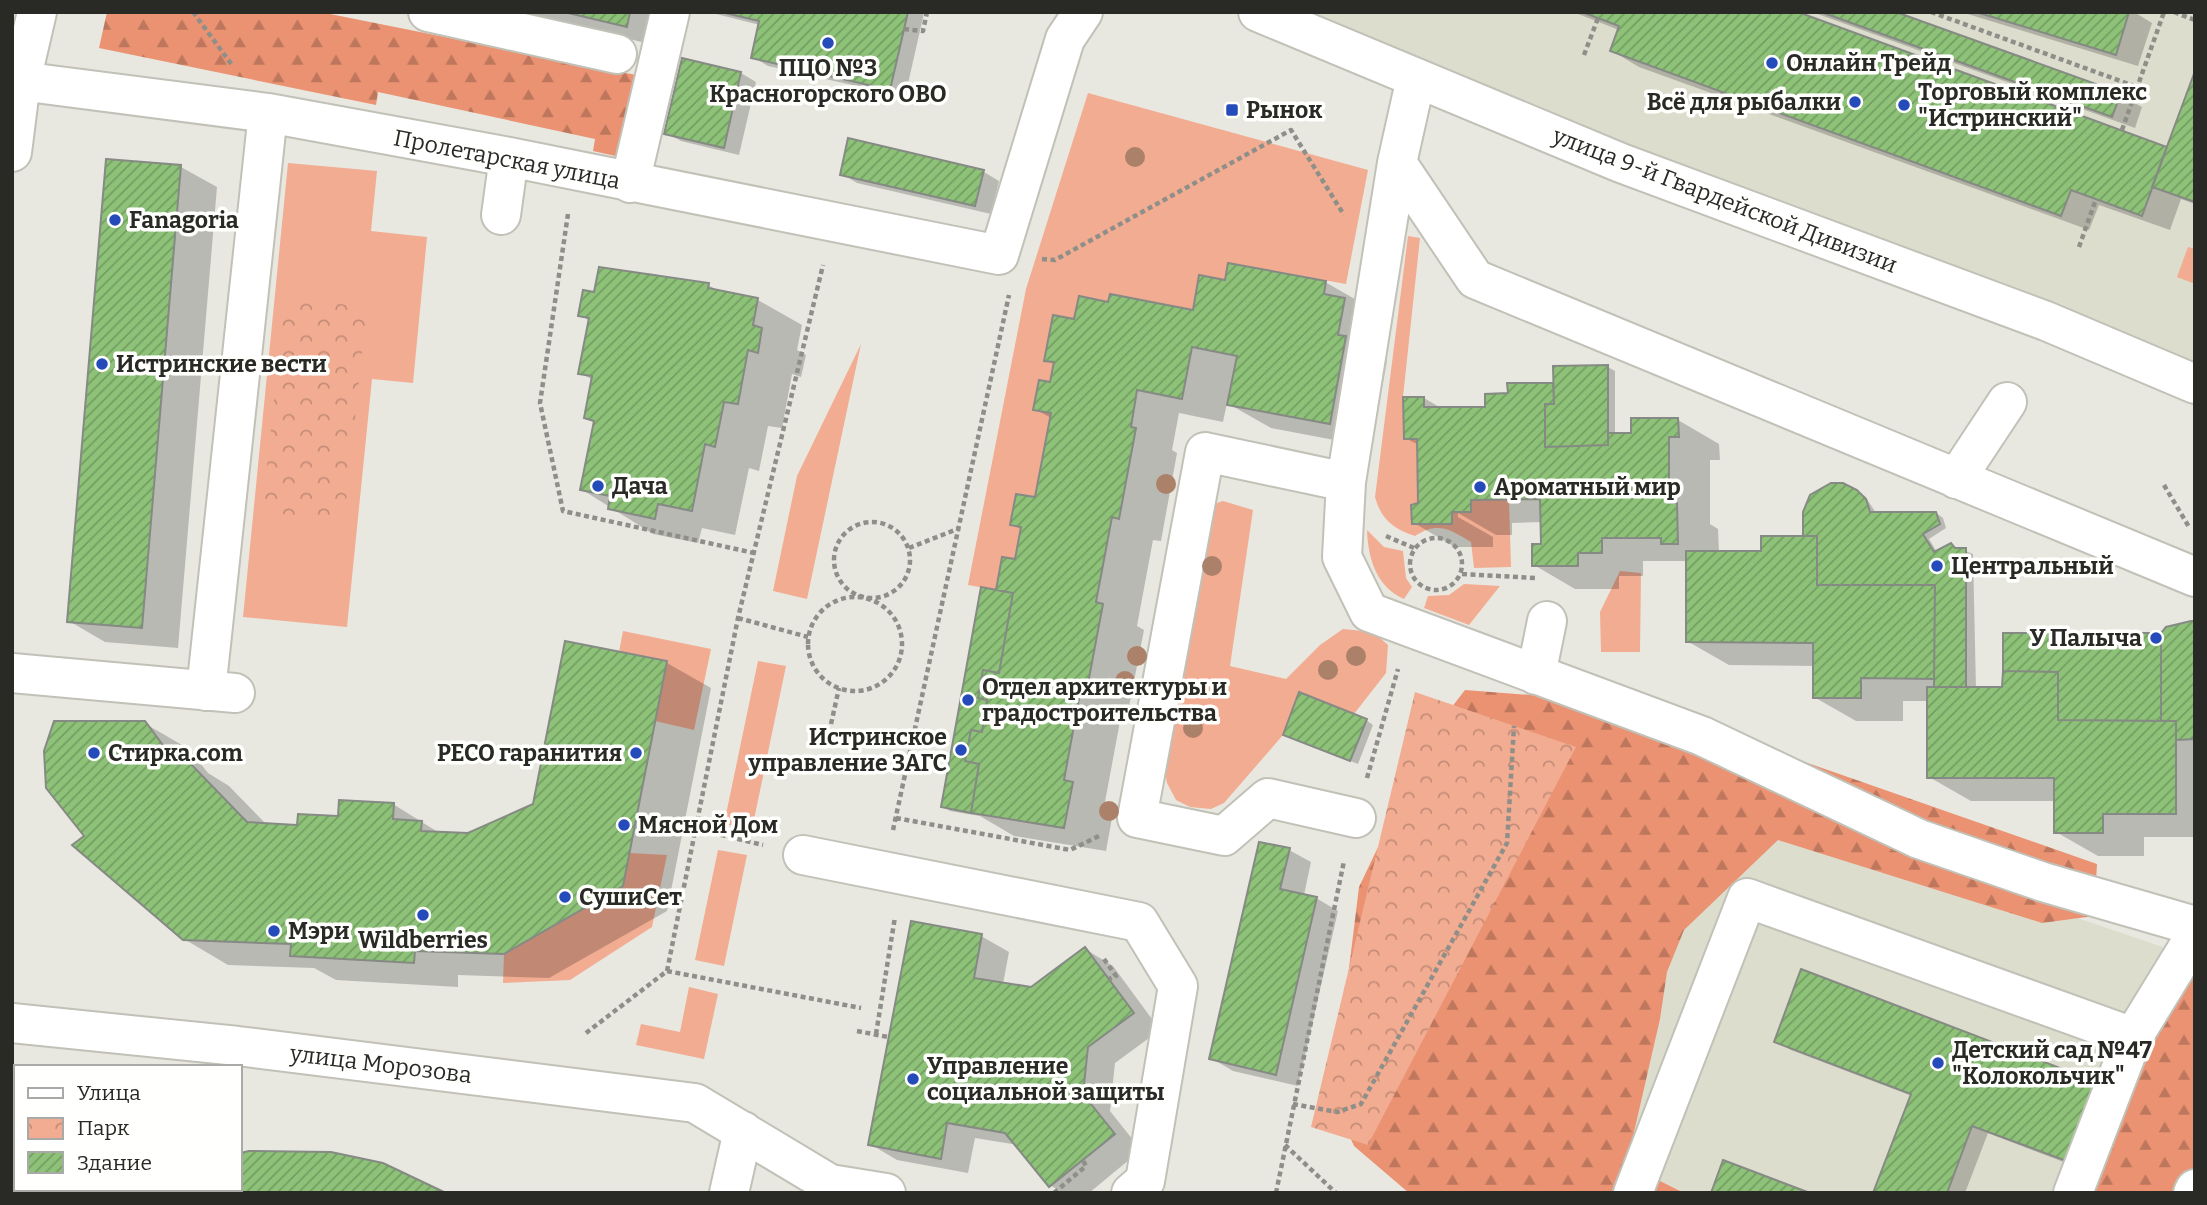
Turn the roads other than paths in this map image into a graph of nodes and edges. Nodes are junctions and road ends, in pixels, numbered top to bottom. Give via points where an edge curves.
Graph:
1 (37, 12) edge
2 (428, 12) edge
3 (670, 12) edge
4 (1083, 12) edge
5 (1258, 12) edge
6 (617, 54) dead end
7 (1416, 78) junction
8 (16, 80) edge
9 (268, 113) junction
10 (12, 152) edge
11 (509, 157) junction
12 (1397, 163) junction
13 (631, 183) junction
14 (501, 215) dead end
15 (2195, 384) edge
16 (2007, 402) dead end
17 (1956, 480) junction
18 (1346, 482) junction
19 (2195, 577) edge
20 (1547, 621) dead end
21 (12, 673) edge
22 (1536, 675) junction
23 (1356, 818) road end
24 (803, 855) road end
25 (2195, 926) edge
26 (2195, 936) edge
27 (12, 1023) edge
28 (2133, 1037) junction
29 (743, 1131) junction
30 (729, 1193) edge
31 (886, 1193) edge
32 (1131, 1193) edge
33 (1633, 1193) edge
34 (2073, 1193) edge

1 - 8 street
2 - 6 street
3 - 13 street
4 - 13 street, Пролетарская улица via 1065,39 1005,269 834,222
5 - 7 street, улица 9-й Гвардейской Дивизии
7 - 12 street
7 - 15 street, улица 9-й Гвардейской Дивизии via 1622,163 2046,321
8 - 9 street, Пролетарская улица
8 - 10 street
9 - 11 street, Пролетарская улица
9 - 21 street via 220,692
11 - 13 street, Пролетарская улица
11 - 14 street
12 - 17 street via 1475,279
12 - 18 street
16 - 17 street
17 - 19 street
18 - 22 street via 1342,557 1369,612
18 - 23 street via 1205,452 1137,817 1224,835 1268,798
20 - 22 street
22 - 25 street via 1702,736 1919,839 2043,883
24 - 32 street via 1139,922 1178,986 1145,1181
26 - 28 street
27 - 29 street, улица Морозова via 695,1103
28 - 33 street via 1747,898
28 - 34 street
29 - 30 street
29 - 31 street, улица Морозова via 830,1184

